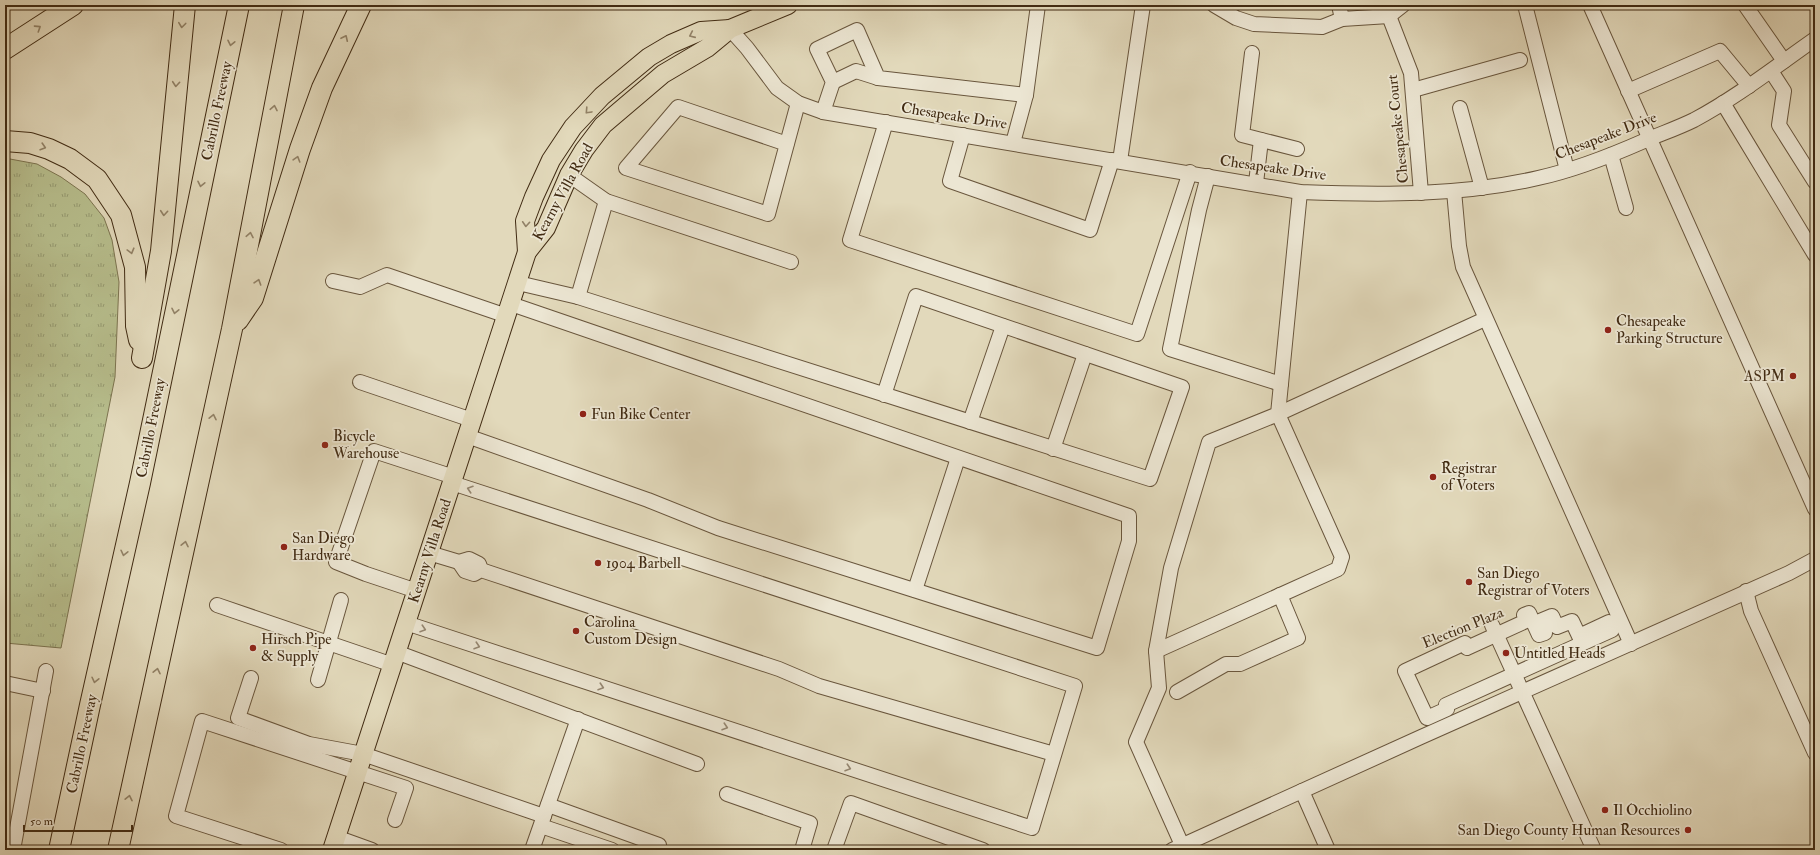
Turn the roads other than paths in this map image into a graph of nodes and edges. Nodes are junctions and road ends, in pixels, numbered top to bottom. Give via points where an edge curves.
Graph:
1 (73, 5) edge
2 (185, 5) edge
3 (239, 5) edge
4 (294, 5) edge
5 (361, 5) edge
6 (788, 5) edge
7 (1038, 5) edge
8 (1143, 5) edge
9 (1214, 5) edge
10 (1339, 5) edge
11 (1403, 5) edge
12 (1525, 5) edge
13 (1590, 5) edge
14 (1745, 5) edge
15 (1389, 16) junction
16 (1342, 20) junction
17 (730, 29) junction
18 (1815, 39) edge
19 (5, 49) edge
20 (1252, 53) dead end
21 (1520, 60) dead end
22 (1784, 61) junction
23 (1771, 71) junction
24 (878, 78) junction
25 (832, 82) junction
26 (1749, 86) junction
27 (1413, 90) junction
28 (1628, 91) junction
29 (1026, 95) junction
30 (798, 103) junction
31 (1723, 103) junction
32 (1460, 108) dead end
33 (823, 112) junction
34 (886, 122) junction
35 (963, 135) junction
36 (1649, 139) junction
37 (5, 140) edge
38 (1261, 140) junction
39 (1013, 143) junction
40 (787, 144) junction
41 (1297, 149) dead end
42 (1611, 155) junction
43 (1116, 160) junction
44 (1567, 170) junction
45 (1190, 172) junction
46 (569, 175) junction
47 (1208, 176) junction
48 (1814, 180) edge
49 (1256, 183) junction
50 (1482, 188) junction
51 (1454, 191) junction
52 (1300, 192) junction
53 (1421, 193) junction
54 (606, 201) junction
55 (1626, 208) dead end
56 (528, 252) junction
57 (1815, 255) edge
58 (791, 262) dead end
59 (333, 281) dead end
60 (518, 283) junction
61 (578, 297) junction
62 (509, 310) junction
63 (1485, 319) junction
64 (1003, 326) junction
65 (232, 329) junction
66 (1085, 354) junction
67 (142, 358) junction
68 (360, 382) dead end
69 (1281, 384) junction
70 (158, 390) junction
71 (884, 395) junction
72 (1278, 414) junction
73 (970, 422) junction
74 (470, 428) junction
75 (1053, 449) junction
76 (958, 458) junction
77 (453, 480) junction
78 (1815, 509) edge
79 (429, 553) junction
80 (1815, 559) edge
81 (915, 590) junction
82 (417, 591) junction
83 (1746, 591) junction
84 (1280, 595) junction
85 (341, 600) dead end
86 (217, 605) dead end
87 (406, 623) junction
88 (1494, 630) junction
89 (328, 643) junction
90 (1631, 644) junction
91 (1156, 651) junction
92 (394, 658) junction
93 (46, 671) dead end
94 (1515, 673) junction
95 (251, 678) dead end
96 (318, 680) dead end
97 (5, 683) edge
98 (43, 691) junction
99 (1177, 692) dead end
100 (1523, 692) junction
101 (578, 719) junction
102 (1815, 753) edge
103 (363, 754) junction
104 (1054, 754) junction
105 (697, 764) dead end
106 (357, 772) junction
107 (1302, 791) junction
108 (728, 794) dead end
109 (544, 815) junction
110 (395, 820) dead end
111 (334, 844) edge
112 (659, 845) dead end
113 (1177, 848) edge
114 (14, 850) edge
115 (59, 850) edge
116 (118, 850) edge
117 (281, 850) edge
118 (372, 850) edge
119 (532, 850) edge
120 (612, 850) edge
121 (802, 850) edge
122 (834, 850) edge
123 (983, 850) edge
124 (1328, 850) edge
125 (1594, 850) edge

19 -> 1 highway
2 -> 67 highway via 161,251
3 -> 70 highway, Cabrillo Freeway
65 -> 4 highway
65 -> 5 highway via 253,298 322,88
6 - 17 main road, Kearny Villa Road
7 - 29 street
8 - 43 street
9 - 16 street via 1236,18 1254,24 1322,26
10 - 16 street
11 - 15 street
12 - 44 street
13 - 28 street
14 - 22 street
15 - 16 street
15 - 27 street, Chesapeake Court via 1411,73
17 - 30 street, Chesapeake Drive via 778,88
17 - 46 main road, Kearny Villa Road via 707,48 663,74 603,125
17 -> 56 main road, Kearny Villa Road via 701,31 671,44 649,57 602,96 574,127 551,160 525,221
18 - 22 street, Chesapeake Drive
20 - 38 street via 1242,135
21 - 27 street
22 - 23 street, Chesapeake Drive
23 - 26 street, Chesapeake Drive
23 - 48 street via 1784,91 1779,125
24 - 25 street via 856,71
24 - 25 street via 857,30 816,49
24 - 29 street
25 - 33 street
26 - 28 street via 1720,51
26 - 31 street, Chesapeake Drive
27 - 53 street, Chesapeake Court
28 - 36 street
29 - 39 street
30 - 33 street, Chesapeake Drive
30 - 40 street
31 - 36 street, Chesapeake Drive via 1693,120
31 - 57 street
32 - 50 street
33 - 34 street, Chesapeake Drive
34 - 35 street, Chesapeake Drive
34 - 45 street via 850,240 1137,334
35 - 39 street, Chesapeake Drive
35 - 43 street via 950,181 1090,230
36 - 42 street, Chesapeake Drive
36 - 78 street
37 -> 67 highway via 36,145 70,159 97,179 121,215 135,267 136,326
38 - 41 street
38 - 49 street
39 - 43 street, Chesapeake Drive
40 - 40 street via 768,214 626,168 678,107
42 - 44 street, Chesapeake Drive
42 - 55 street
43 - 45 street, Chesapeake Drive
44 - 50 street, Chesapeake Drive via 1539,178
45 - 47 street, Chesapeake Drive
46 - 54 street
46 - 56 main road, Kearny Villa Road via 546,228
47 - 49 street, Chesapeake Drive
47 - 69 street via 1170,349
49 - 52 street, Chesapeake Drive
50 - 51 street, Chesapeake Drive
51 - 53 street, Chesapeake Drive
51 - 63 street via 1463,267
52 - 53 street, Chesapeake Drive
52 - 69 street
54 - 58 street
54 - 61 street
56 - 60 main road, Kearny Villa Road
59 - 62 street via 360,287 387,275
60 - 61 street
60 - 62 main road, Kearny Villa Road
61 - 71 street
62 - 74 main road, Kearny Villa Road
62 - 76 street
63 - 72 street
63 - 90 street
64 - 66 street
64 - 71 street via 916,296
64 - 73 street
116 -> 65 highway
66 - 75 street
66 - 75 street via 1182,387 1150,480
67 - 70 highway
68 - 74 street
69 - 72 street
70 -> 115 highway, Cabrillo Freeway via 139,489
71 - 73 street
72 - 84 street via 1342,557 1338,569
72 - 91 street via 1209,442 1172,568
73 - 75 street
74 - 77 main road, Kearny Villa Road
74 - 81 street via 718,528
76 - 81 street
76 - 81 street via 1129,516 1129,541 1097,648
77 - 79 main road, Kearny Villa Road
77 - 82 street via 374,451 336,562
104 -> 77 street via 1075,686
79 - 82 main road, Kearny Villa Road
79 - 104 street via 459,562 465,571 474,574 481,570 779,669 819,686
80 - 83 street
82 - 87 main road, Kearny Villa Road
83 - 90 street
83 - 102 street via 1751,611
84 - 91 street
84 - 99 street via 1298,638 1240,664 1226,664
85 - 89 street
86 - 89 street
87 - 92 main road, Kearny Villa Road
87 -> 104 street via 1032,828
88 - 94 street
88 - 94 street, Election Plaza via 1467,648 1465,643 1405,671 1426,718 1447,709 1446,705
88 - 94 street, Election Plaza via 1526,621 1524,615 1529,613 1539,635 1545,633 1540,621 1552,616 1557,627 1572,621 1579,636 1609,622 1612,630
89 - 92 street
89 - 96 street
90 - 100 street
91 - 113 street via 1159,688 1136,742
92 - 101 street
92 - 103 main road, Kearny Villa Road
93 - 98 street
94 - 100 street
95 - 103 street via 238,718 310,744
97 - 98 street
98 - 114 street
100 - 107 street
100 - 125 street
101 - 105 street
101 - 109 street
103 - 106 main road, Kearny Villa Road
103 - 109 street
106 - 110 street via 406,788
106 - 111 main road, Kearny Villa Road
106 - 117 street via 202,721 176,816
107 - 113 street
107 - 124 street
108 - 121 street via 810,823
109 - 112 street
109 - 119 street
109 - 120 street
111 - 118 street
122 - 123 street via 851,803

